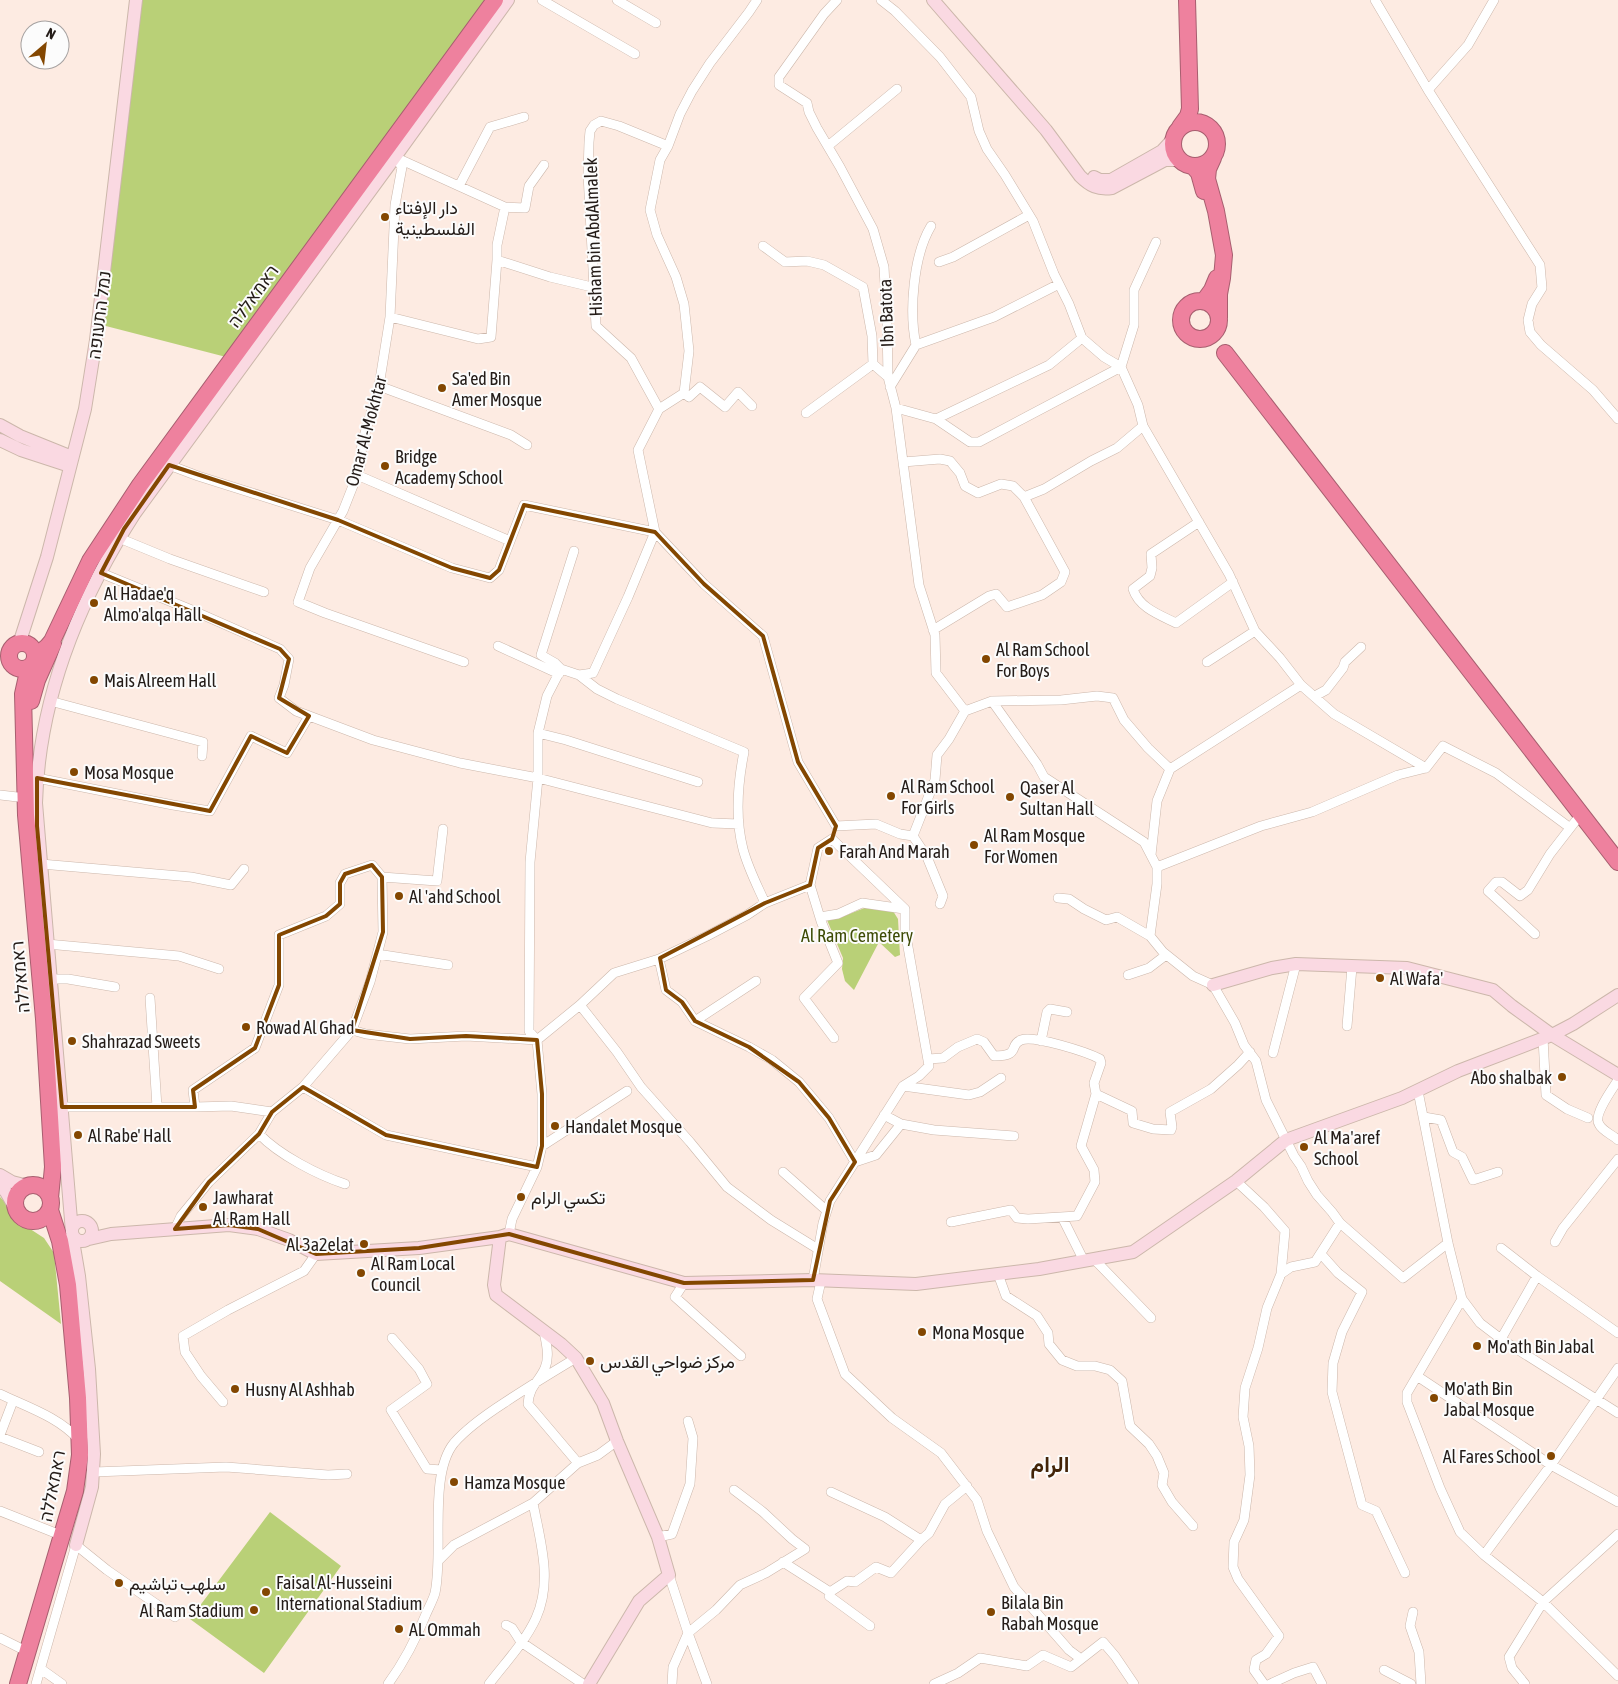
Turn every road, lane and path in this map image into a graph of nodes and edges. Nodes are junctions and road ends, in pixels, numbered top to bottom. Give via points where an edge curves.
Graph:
1 (136, 0) edge
2 (495, 0) edge
3 (508, 0) edge
4 (542, 0) edge
5 (617, 0) edge
6 (757, 0) edge
7 (837, 0) edge
8 (881, 0) edge
9 (933, 0) edge
10 (1187, 0) edge
11 (1192, 0) edge
12 (1374, 0) edge
13 (1494, 0) edge
14 (656, 23) dead end
15 (635, 54) dead end
16 (897, 89) dead end
17 (1428, 90) junction
18 (524, 117) dead end
19 (1202, 123) junction
20 (1176, 133) junction
21 (668, 146) junction
22 (828, 146) junction
23 (395, 157) junction
24 (1213, 158) junction
25 (1186, 163) junction
26 (544, 165) dead end
27 (1127, 176) junction
28 (459, 186) junction
29 (505, 207) junction
30 (1029, 215) junction
31 (930, 226) dead end
32 (1156, 242) dead end
33 (763, 246) dead end
34 (497, 260) junction
35 (939, 262) dead end
36 (1059, 284) junction
37 (596, 288) junction
38 (1204, 301) junction
39 (390, 317) junction
40 (1213, 329) junction
41 (1082, 338) junction
42 (916, 345) junction
43 (873, 364) junction
44 (1122, 367) junction
45 (888, 377) junction
46 (379, 386) junction
47 (890, 388) junction
48 (684, 393) junction
49 (752, 406) dead end
50 (896, 408) junction
51 (659, 409) junction
52 (806, 413) dead end
53 (1618, 418) edge
54 (936, 419) junction
55 (0, 425) edge
56 (1143, 426) junction
57 (0, 440) edge
58 (527, 445) dead end
59 (71, 461) junction
60 (903, 462) junction
61 (169, 465) junction
62 (357, 475) junction
63 (1024, 497) junction
64 (338, 520) junction
65 (1199, 522) junction
66 (655, 532) junction
67 (119, 538) junction
68 (510, 541) junction
69 (574, 551) dead end
70 (101, 572) junction
71 (1233, 582) junction
72 (264, 592) dead end
73 (60, 626) junction
74 (933, 630) junction
75 (1255, 631) junction
76 (498, 646) dead end
77 (1361, 647) dead end
78 (26, 654) junction
79 (464, 662) dead end
80 (1207, 662) dead end
81 (560, 672) junction
82 (579, 675) junction
83 (1301, 684) junction
84 (1315, 696) junction
85 (50, 701) junction
86 (992, 701) junction
87 (964, 711) junction
88 (309, 716) junction
89 (538, 733) junction
90 (23, 738) junction
91 (202, 756) dead end
92 (1426, 768) junction
93 (1170, 769) junction
94 (37, 778) junction
95 (538, 778) junction
96 (698, 782) dead end
97 (0, 794) edge
98 (26, 798) junction
99 (1581, 814) junction
100 (739, 824) junction
101 (836, 826) junction
102 (1569, 827) junction
103 (443, 829) dead end
104 (913, 836) junction
105 (832, 839) junction
106 (1151, 855) junction
107 (1618, 862) edge
108 (41, 864) junction
109 (1157, 867) junction
110 (244, 869) dead end
111 (382, 877) junction
112 (810, 885) junction
113 (1058, 898) dead end
114 (765, 903) junction
115 (940, 904) dead end
116 (905, 909) junction
117 (820, 917) junction
118 (1535, 934) dead end
119 (1150, 936) junction
120 (48, 944) junction
121 (377, 954) junction
122 (1166, 955) junction
123 (659, 959) junction
124 (1296, 964) junction
125 (448, 965) dead end
126 (1352, 967) junction
127 (219, 969) dead end
128 (1128, 975) dead end
129 (51, 979) junction
130 (756, 981) dead end
131 (1213, 985) junction
132 (115, 987) dead end
133 (1618, 995) edge
134 (150, 998) dead end
135 (580, 1005) junction
136 (1067, 1012) dead end
137 (695, 1021) junction
138 (1347, 1026) dead end
139 (352, 1030) junction
140 (1548, 1036) junction
141 (834, 1038) dead end
142 (537, 1040) junction
143 (1041, 1041) junction
144 (1250, 1052) junction
145 (1273, 1053) dead end
146 (928, 1060) junction
147 (1618, 1075) edge
148 (1001, 1078) dead end
149 (1618, 1080) edge
150 (903, 1086) junction
151 (302, 1087) junction
152 (627, 1091) dead end
153 (1418, 1091) junction
154 (1096, 1094) junction
155 (62, 1107) junction
156 (195, 1107) junction
157 (157, 1108) junction
158 (272, 1112) junction
159 (884, 1115) junction
160 (1424, 1117) junction
161 (1588, 1118) dead end
162 (901, 1124) junction
163 (259, 1134) junction
164 (1014, 1136) dead end
165 (1286, 1140) junction
166 (1618, 1140) edge
167 (542, 1146) junction
168 (52, 1153) junction
169 (1618, 1159) edge
170 (855, 1162) junction
171 (537, 1167) junction
172 (783, 1172) dead end
173 (1498, 1172) dead end
174 (0, 1175) edge
175 (1236, 1181) junction
176 (69, 1183) junction
177 (345, 1184) dead end
178 (0, 1186) edge
179 (30, 1186) junction
180 (50, 1204) junction
181 (17, 1211) junction
182 (827, 1211) junction
183 (1062, 1217) junction
184 (31, 1221) junction
185 (951, 1222) dead end
186 (1340, 1223) junction
187 (88, 1224) junction
188 (175, 1229) junction
189 (139, 1232) junction
190 (72, 1233) junction
191 (505, 1235) junction
192 (88, 1239) junction
193 (1555, 1242) dead end
194 (1448, 1243) junction
195 (1501, 1248) dead end
196 (818, 1249) junction
197 (316, 1254) junction
198 (1321, 1254) junction
199 (64, 1260) junction
200 (1089, 1260) junction
201 (998, 1274) junction
202 (1281, 1274) junction
203 (79, 1276) junction
204 (1537, 1276) junction
205 (817, 1281) junction
206 (684, 1283) junction
207 (1462, 1299) junction
208 (1151, 1318) dead end
209 (544, 1331) junction
210 (1618, 1333) edge
211 (392, 1338) dead end
212 (1501, 1339) junction
213 (741, 1356) dead end
214 (576, 1358) junction
215 (1618, 1368) edge
216 (1417, 1376) junction
217 (535, 1382) junction
218 (0, 1394) edge
219 (1595, 1400) junction
220 (13, 1401) junction
221 (223, 1402) dead end
222 (1618, 1413) edge
223 (688, 1420) dead end
224 (0, 1436) edge
225 (617, 1440) junction
226 (80, 1442) junction
227 (38, 1452) dead end
228 (578, 1464) junction
229 (1551, 1465) junction
230 (442, 1470) junction
231 (94, 1472) junction
232 (347, 1474) dead end
233 (967, 1486) junction
234 (734, 1490) dead end
235 (831, 1492) dead end
236 (1618, 1502) edge
237 (533, 1503) junction
238 (0, 1511) edge
239 (1193, 1526) dead end
240 (1618, 1534) edge
241 (658, 1536) junction
242 (69, 1540) junction
243 (921, 1540) junction
244 (1484, 1554) junction
245 (439, 1560) junction
246 (783, 1562) junction
247 (1405, 1573) dead end
248 (669, 1576) junction
249 (830, 1592) junction
250 (1543, 1602) junction
251 (1413, 1612) dead end
252 (175, 1617) dead end
253 (506, 1625) dead end
254 (870, 1626) dead end
255 (688, 1633) junction
256 (0, 1638) edge
257 (521, 1642) junction
258 (28, 1652) junction
259 (1081, 1659) junction
260 (41, 1669) junction
261 (1384, 1670) dead end
262 (1618, 1676) edge
263 (18, 1684) edge
264 (36, 1684) edge
265 (62, 1684) edge
266 (388, 1684) edge
267 (489, 1684) edge
268 (583, 1684) edge
269 (589, 1684) edge
270 (672, 1684) edge
271 (707, 1684) edge
272 (934, 1684) edge
273 (1134, 1684) edge
274 (1264, 1684) edge
275 (1270, 1684) edge
276 (1322, 1684) edge
277 (1411, 1684) edge
278 (1421, 1684) edge
279 (1525, 1684) edge

1 - 59 street, נמל התעופה via 94,354 85,409
2 - 73 highway, ראמאללה via 140,485 90,561
3 - 23 street
4 - 15 street
5 - 14 street
6 - 21 street via 692,91
7 - 22 street, Ibn Batota via 779,77 779,85 807,103
8 - 30 street via 895,10 940,57 971,97 986,149
9 - 27 street via 1046,130 1085,181 1103,189
10 - 20 highway via 1190,109
11 - 19 highway via 1195,101
12 - 17 street
13 - 17 street via 1468,45
16 - 22 street
17 - 53 street via 1540,265 1542,288 1532,304 1528,320 1530,332 1593,390
18 - 28 street via 490,127
19 - 20 highway via 1187,123
19 - 24 highway via 1208,125 1216,137
20 - 25 highway via 1175,154
20 - 27 street via 1162,151
21 - 37 street, Hisham bin AbdAlmalek via 601,121 590,131 588,174
21 - 48 street via 660,160 650,210 684,304 689,351
22 - 45 street, Ibn Batota via 874,230 884,267
23 - 28 street
23 - 39 street, Omar Al-Mokhtar via 402,167 395,205
23 - 61 street
24 - 25 highway via 1200,166
24 - 40 highway via 1207,179 1224,255
25 - 27 street via 1165,160
25 - 38 highway via 1199,173 1218,245 1216,282
26 - 29 street via 529,186 525,208
28 - 29 street
29 - 34 street
30 - 35 street
30 - 36 street
31 - 42 street via 917,267 913,330
32 - 44 street via 1134,290 1134,325
33 - 43 street via 785,262 807,261 824,265 863,287 872,336
34 - 37 street
34 - 39 street via 490,337 478,339
36 - 41 street
36 - 42 street via 994,317
37 - 51 street, Hisham bin AbdAlmalek via 596,326 631,358
38 - 40 highway via 1214,308
38 - 40 highway via 1187,306 1180,322 1196,340
39 - 46 street, Omar Al-Mokhtar
40 - 99 highway via 1225,353
41 - 44 street
41 - 54 street via 1048,365
42 - 47 street
43 - 45 street
43 - 52 street
44 - 54 street via 980,442 970,442
44 - 56 street
45 - 47 street, Ibn Batota
46 - 58 street via 511,435
46 - 62 street, Omar Al-Mokhtar via 362,443
47 - 50 street, Ibn Batota
48 - 49 street via 689,397 700,387 724,407 738,392
48 - 51 street
50 - 54 street
50 - 60 street, Ibn Batota
51 - 66 street via 638,450
55 - 59 street
56 - 63 street via 1117,448
56 - 65 street
57 - 59 street via 21,450
59 - 78 street, נמל התעופה via 47,557 26,623
60 - 63 street via 950,461 965,486 978,493 1001,484 1013,486
60 - 74 street, Ibn Batota via 919,585
61 - 64 street
61 - 67 street
62 - 64 street, Omar Al-Mokhtar
62 - 68 street
63 - 74 street via 1065,572 1061,582 1042,595 1007,607 996,594 989,596
64 - 68 street via 452,568 490,578 499,570
64 - 79 street, Omar Al-Mokhtar via 310,568 298,602
65 - 71 street
65 - 71 street via 1151,554 1150,576 1133,590 1135,597 1147,608 1176,622
66 - 68 street via 524,505
66 - 82 street via 592,673
66 - 101 street via 704,584 763,636 798,762
67 - 70 street
67 - 72 street
69 - 81 street via 541,655 555,663
70 - 85 street via 68,641
70 - 88 street via 280,649 289,659 279,698
71 - 75 street
73 - 78 highway, ראמאללה via 49,642
73 - 90 highway via 37,680
74 - 87 street, Ibn Batota via 936,673
75 - 80 street
75 - 83 street
76 - 81 street
77 - 84 street via 1326,690
78 - 90 highway, ראמאללה via 16,689
81 - 82 street
81 - 89 street via 548,696
82 - 100 street via 597,690 616,699 744,752 739,778
83 - 84 street
83 - 93 street
84 - 92 street via 1334,714
85 - 91 street via 203,742
85 - 94 street
86 - 87 street
86 - 93 street via 1113,698 1124,720
86 - 106 street via 1044,777 1144,842
87 - 104 street via 938,755 935,780
88 - 94 street via 287,753 251,736 210,811
88 - 95 street via 373,740 460,764
89 - 95 street
89 - 96 street
90 - 98 highway, ראמאללה
92 - 102 street via 1443,746 1496,773
92 - 109 street via 1398,775 1312,812 1261,826
93 - 106 street via 1157,801
94 - 108 street via 36,811
95 - 100 street via 712,823
95 - 142 street via 530,862 529,1031
97 - 98 street
98 - 168 highway, ראמאללה
99 - 102 street
99 - 107 highway
100 - 114 street via 742,847
101 - 104 street via 876,824
101 - 105 street
102 - 118 street via 1528,890 1520,896 1502,882 1496,882 1488,891
103 - 111 street via 437,881
104 - 115 street via 927,857 942,896
105 - 112 street via 818,848
105 - 116 street
106 - 109 street
108 - 110 street via 191,877 231,885
108 - 120 street
109 - 119 street
111 - 121 street via 383,932
111 - 156 street via 372,865 345,874 340,883 340,904 326,916 279,935 279,985 254,1048 193,1090
112 - 114 street
112 - 117 street
113 - 119 street via 1069,899 1106,920 1117,917
114 - 123 street via 748,915
116 - 117 street via 862,903 838,914
116 - 146 street via 905,930
117 - 141 street via 838,963 804,998
119 - 122 street
120 - 127 street via 179,956
120 - 129 street
121 - 125 street
121 - 139 street
122 - 128 street via 1150,968
122 - 131 street via 1193,976
123 - 135 street via 614,973
123 - 137 street via 666,990 682,1002
124 - 126 street
124 - 131 street
124 - 145 street
126 - 138 street
126 - 140 street via 1406,968 1493,990
129 - 132 street
129 - 155 street
130 - 137 street
131 - 144 street
133 - 140 street
134 - 157 street
135 - 142 street
135 - 196 street via 641,1087 727,1187
136 - 143 street via 1050,1009 1047,1012
137 - 170 street via 764,1056 799,1082 829,1118
139 - 142 street via 410,1039 466,1036
139 - 151 street
140 - 147 street
140 - 153 street via 1458,1071
140 - 161 street via 1546,1095
142 - 167 street
143 - 146 street via 1022,1039 1012,1053 994,1056 984,1042 977,1039 943,1058
143 - 154 street via 1077,1049 1100,1059 1094,1083
144 - 154 street via 1211,1088 1170,1112 1171,1130 1133,1123 1132,1111
144 - 165 street via 1256,1061 1266,1100
146 - 150 street via 929,1066
148 - 150 street via 980,1092 969,1095
149 - 166 street via 1597,1121
150 - 159 street
151 - 158 street
151 - 171 street via 386,1135
152 - 167 street
153 - 160 street
153 - 165 street
154 - 183 street via 1081,1146 1094,1170 1094,1182 1077,1216
155 - 157 street
155 - 176 street
156 - 157 street
156 - 158 street via 231,1106
158 - 163 street
159 - 162 street
159 - 170 street
160 - 173 street via 1441,1120 1453,1152 1462,1157 1472,1180
160 - 194 street
162 - 164 street
162 - 170 street via 876,1155
163 - 177 street via 268,1144 297,1162
163 - 188 street via 209,1182 181,1216
165 - 175 street
165 - 186 street via 1317,1196
167 - 171 street
168 - 179 highway, ראמאללה via 46,1171
168 - 180 highway, ראמאללה via 54,1167
169 - 193 street
170 - 182 street
171 - 191 street
172 - 182 street
174 - 179 street
175 - 200 street via 1133,1252
175 - 202 street via 1285,1230
176 - 187 street via 76,1205
176 - 190 street
178 - 181 street
179 - 180 highway via 43,1188
179 - 181 highway via 18,1193
180 - 184 highway via 42,1219
180 - 199 highway, ראמאללה
181 - 184 highway
182 - 196 street
183 - 185 street via 1017,1218 1011,1210
183 - 200 street
184 - 199 highway, ראמאללה via 48,1232
186 - 194 street via 1403,1278
186 - 198 street
187 - 189 street
187 - 190 street via 76,1223
187 - 192 street via 92,1233
188 - 189 street
188 - 197 street via 228,1225 258,1229
189 - 192 street
190 - 192 street via 80,1241
190 - 203 street
191 - 197 street via 419,1248
191 - 206 street
191 - 209 street via 494,1285 496,1295
192 - 203 street via 81,1257
194 - 207 street
195 - 204 street
196 - 205 street
197 - 221 street via 304,1271 184,1336 185,1352
198 - 202 street via 1315,1262 1291,1267
198 - 247 street via 1362,1292 1342,1332 1333,1363 1332,1392 1362,1505 1376,1511
199 - 226 highway, ראמאללה
200 - 201 street
200 - 208 street
201 - 205 street via 916,1284
201 - 239 street via 1006,1296 1037,1316 1048,1333 1049,1344 1062,1360 1077,1366 1110,1370 1122,1381 1130,1426 1157,1456 1164,1473 1162,1485
202 - 274 street via 1267,1308 1245,1388 1243,1417 1250,1446 1250,1475 1244,1520 1234,1542 1233,1567 1238,1579 1278,1636 1266,1654 1256,1660 1254,1670
203 - 231 street via 92,1399
204 - 210 street
204 - 212 street
205 - 206 street
205 - 233 street via 817,1299 845,1374 892,1418 941,1453
206 - 213 street via 675,1297
207 - 212 street via 1480,1322
207 - 216 street
209 - 214 street
209 - 217 street via 548,1353 546,1366
211 - 230 street via 419,1369 427,1384 391,1410 427,1469
212 - 219 street
214 - 217 street
214 - 225 street via 604,1403
215 - 219 street
216 - 229 street
216 - 244 street via 1407,1393 1407,1402 1460,1532
217 - 228 street via 528,1404
217 - 230 street via 479,1420 453,1444
218 - 220 street
219 - 222 street
219 - 229 street
220 - 224 street
220 - 226 street via 59,1423
223 - 241 street via 693,1438 690,1484 672,1534
224 - 227 street
225 - 228 street
225 - 241 street
226 - 242 highway, ראמאללה
228 - 237 street
229 - 236 street
229 - 244 street
230 - 245 street
231 - 232 street via 226,1467
231 - 242 street via 89,1503
233 - 243 street via 945,1504 929,1533
233 - 259 street via 977,1500 987,1531 1014,1587 1058,1638
234 - 246 street via 805,1549
235 - 243 street via 885,1517
237 - 245 street via 454,1545
237 - 257 street via 544,1557 544,1592 536,1618
238 - 242 street
240 - 250 street
241 - 248 street
242 - 252 street
242 - 258 highway, ראמאללה
242 - 260 street
243 - 249 street via 891,1573 876,1567 855,1582 847,1581
244 - 250 street
245 - 266 street via 435,1594 417,1636
246 - 249 street
246 - 255 street via 740,1586
248 - 255 street
248 - 269 street via 639,1601
249 - 254 street via 829,1596
250 - 262 street
250 - 279 street via 1509,1657 1512,1668
251 - 278 street via 1410,1626 1419,1652
253 - 257 street via 512,1628
255 - 270 street via 673,1667
255 - 271 street
256 - 258 street
257 - 267 street
257 - 268 street
258 - 263 highway, ראמאללה
259 - 272 street via 1071,1667 1043,1655 1027,1666 980,1658
259 - 273 street via 1103,1642
260 - 264 street
260 - 265 street
261 - 277 street
275 - 276 street via 1313,1667

